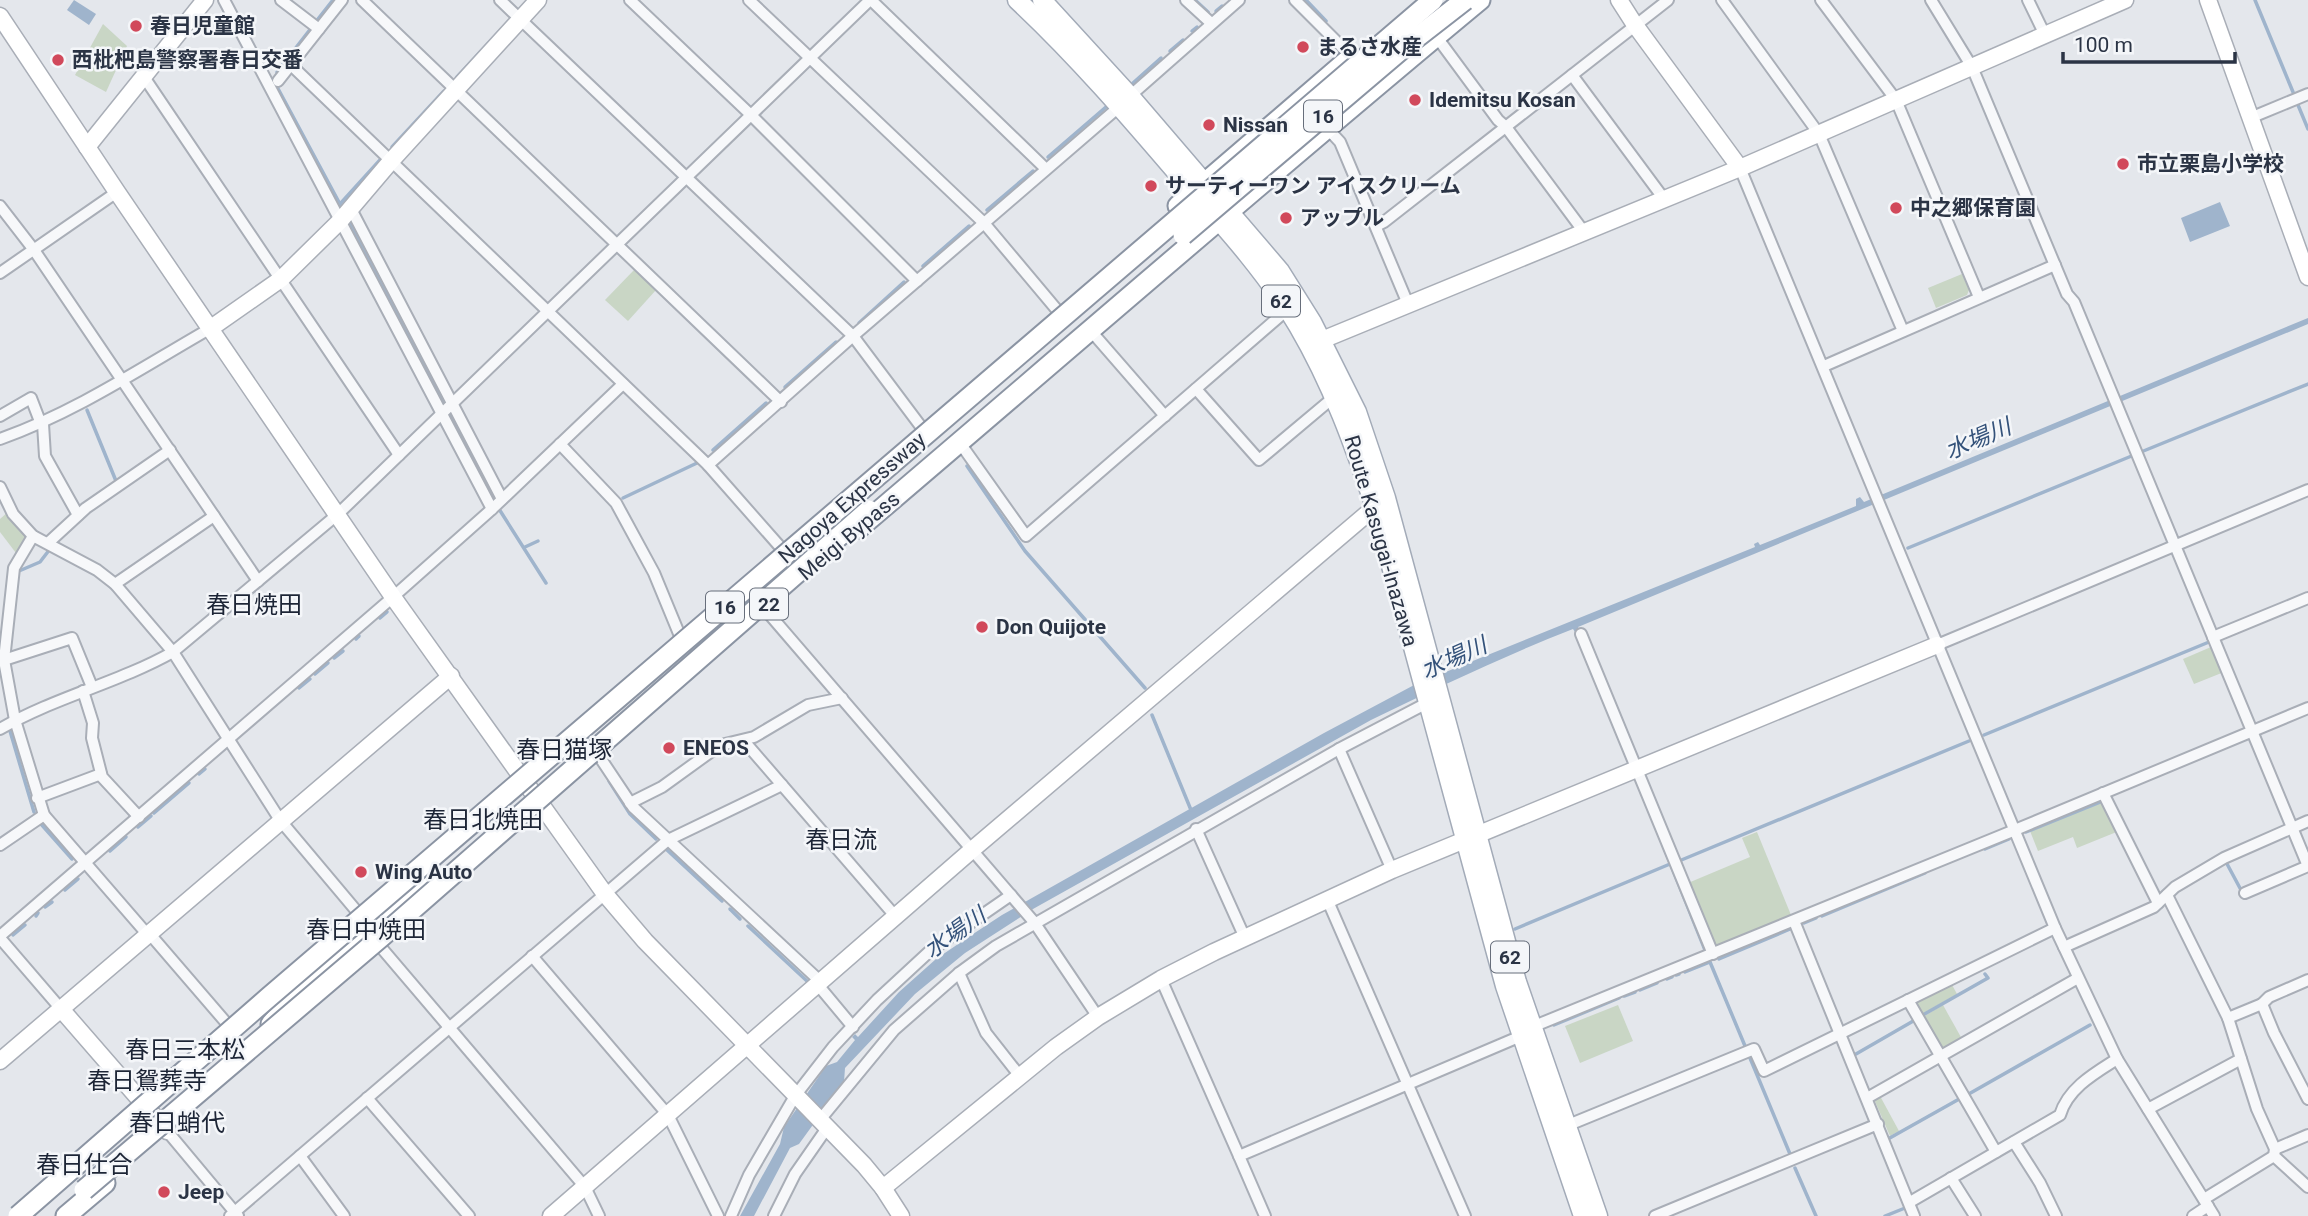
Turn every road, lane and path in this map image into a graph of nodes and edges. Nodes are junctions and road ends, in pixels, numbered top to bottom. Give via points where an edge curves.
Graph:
1 (205, 0) edge
2 (224, 0) edge
3 (281, 0) edge
4 (342, 0) edge
5 (362, 0) edge
6 (500, 0) edge
7 (538, 0) edge
8 (630, 0) edge
9 (749, 0) edge
10 (871, 0) edge
11 (1017, 0) edge
12 (1042, 0) edge
13 (1186, 0) edge
14 (1239, 0) edge
15 (1295, 0) edge
16 (1465, 0) edge
17 (1480, 0) edge
18 (1619, 0) edge
19 (1668, 0) edge
20 (1722, 0) edge
21 (1821, 0) edge
22 (1931, 0) edge
23 (2028, 0) edge
24 (2208, 0) edge
25 (1420, 1) edge
26 (2121, 1) edge
27 (520, 20) junction
28 (1, 22) edge
29 (1211, 23) junction
30 (1635, 25) junction
31 (319, 29) junction
32 (2045, 35) junction
33 (1436, 36) junction
34 (1352, 57) junction
35 (810, 58) junction
36 (291, 65) junction
37 (1972, 67) junction
38 (1572, 75) junction
39 (144, 77) junction
40 (278, 81) dead end
41 (456, 90) junction
42 (2308, 94) edge
43 (1895, 100) junction
44 (1125, 101) junction
45 (751, 115) junction
46 (2250, 118) junction
47 (1326, 127) junction
48 (1506, 127) junction
49 (1819, 134) junction
50 (87, 147) junction
51 (391, 161) junction
52 (1740, 168) junction
53 (1046, 169) junction
54 (686, 177) junction
55 (1199, 188) junction
56 (117, 192) junction
57 (1664, 198) junction
58 (0, 206) edge
59 (346, 215) junction
60 (1224, 215) junction
61 (984, 223) junction
62 (1376, 226) junction
63 (1584, 232) junction
64 (616, 244) junction
65 (34, 250) junction
66 (2055, 265) junction
67 (0, 273) edge
68 (2308, 277) edge
69 (281, 279) junction
70 (917, 281) junction
71 (1979, 297) junction
72 (1408, 304) junction
73 (1057, 310) junction
74 (1287, 310) junction
75 (547, 311) junction
76 (211, 328) junction
77 (1091, 331) junction
78 (1903, 331) junction
79 (853, 336) junction
80 (1322, 341) junction
81 (1824, 366) junction
82 (122, 380) junction
83 (623, 384) junction
84 (1196, 389) junction
85 (1334, 397) junction
86 (781, 402) junction
87 (452, 403) junction
88 (442, 413) junction
89 (0, 416) edge
90 (1165, 416) junction
91 (42, 424) junction
92 (922, 428) junction
93 (0, 439) edge
94 (960, 443) junction
95 (560, 444) junction
96 (170, 450) junction
97 (399, 455) junction
98 (708, 465) junction
99 (0, 487) edge
100 (2308, 490) edge
101 (502, 499) junction
102 (1375, 508) junction
103 (492, 509) junction
104 (338, 514) junction
105 (78, 515) junction
106 (214, 516) junction
107 (843, 533) junction
108 (33, 536) junction
109 (48, 543) junction
110 (2175, 545) junction
111 (782, 549) junction
112 (258, 581) junction
113 (115, 584) junction
114 (393, 597) junction
115 (2308, 598) edge
116 (764, 608) junction
117 (1581, 634) dead end
118 (3, 635) edge
119 (680, 636) junction
120 (2213, 637) junction
121 (1937, 645) junction
122 (173, 652) junction
123 (4, 660) junction
124 (1425, 672) junction
125 (451, 676) junction
126 (87, 689) junction
127 (842, 698) junction
128 (1430, 698) junction
129 (2308, 708) edge
130 (15, 720) junction
131 (0, 729) edge
132 (2252, 731) junction
133 (229, 740) junction
134 (744, 741) junction
135 (1339, 749) junction
136 (597, 753) junction
137 (1636, 768) junction
138 (521, 773) junction
139 (101, 774) junction
140 (782, 785) junction
141 (2103, 793) junction
142 (37, 798) junction
143 (629, 803) junction
144 (540, 804) junction
145 (44, 815) junction
146 (139, 817) junction
147 (280, 820) junction
148 (2308, 821) edge
149 (2292, 828) junction
150 (1196, 830) junction
151 (2015, 830) junction
152 (1470, 836) junction
153 (668, 840) junction
154 (0, 845) edge
155 (973, 849) junction
156 (85, 863) junction
157 (1391, 870) junction
158 (2245, 893) dead end
159 (605, 894) junction
160 (2167, 895) junction
161 (1014, 897) junction
162 (1327, 900) junction
163 (2158, 903) junction
164 (359, 914) junction
165 (896, 917) junction
166 (1032, 919) junction
167 (1794, 921) junction
168 (2055, 928) junction
169 (148, 933) junction
170 (0, 937) edge
171 (1245, 937) junction
172 (379, 945) junction
173 (2064, 947) junction
174 (1713, 954) junction
175 (532, 956) junction
176 (959, 973) junction
177 (2078, 978) junction
178 (1161, 979) junction
179 (2308, 980) edge
180 (820, 984) junction
181 (269, 997) junction
182 (1908, 1000) junction
183 (2262, 1004) junction
184 (61, 1009) junction
185 (1097, 1017) junction
186 (2228, 1018) junction
187 (229, 1026) junction
188 (853, 1027) junction
189 (449, 1028) junction
190 (1527, 1031) junction
191 (1841, 1034) junction
192 (747, 1047) junction
193 (1940, 1057) junction
194 (2117, 1059) junction
195 (2241, 1059) junction
196 (0, 1061) edge
197 (1019, 1075) junction
198 (1407, 1083) junction
199 (2307, 1094) edge
200 (795, 1096) junction
201 (368, 1098) junction
202 (1867, 1098) junction
203 (141, 1101) junction
204 (2148, 1109) junction
205 (668, 1115) junction
206 (823, 1124) junction
207 (1878, 1124) junction
208 (1566, 1126) junction
209 (164, 1129) junction
210 (2308, 1135) edge
211 (2014, 1142) junction
212 (1996, 1152) junction
213 (2275, 1153) junction
214 (300, 1156) junction
215 (1239, 1156) junction
216 (1951, 1178) junction
217 (584, 1187) junction
218 (2308, 1187) edge
219 (883, 1188) junction
220 (1910, 1202) junction
221 (2208, 1207) edge
222 (234, 1215) edge
223 (10, 1216) edge
224 (18, 1216) edge
225 (35, 1216) edge
226 (55, 1216) edge
227 (66, 1216) edge
228 (344, 1216) edge
229 (469, 1216) edge
230 (551, 1216) edge
231 (599, 1216) edge
232 (718, 1216) edge
233 (731, 1216) edge
234 (774, 1216) edge
235 (901, 1216) edge
236 (1265, 1216) edge
237 (1465, 1216) edge
238 (1583, 1216) edge
239 (1598, 1216) edge
240 (1655, 1216) edge
241 (1914, 1216) edge
242 (1975, 1216) edge
243 (2056, 1216) edge
244 (2193, 1216) edge

1 - 39 street
2 - 59 street
3 - 31 street
4 - 31 street
5 - 41 street
6 - 27 street
7 - 27 street
8 - 45 street
9 - 35 street
10 - 35 street
10 - 53 street
11 - 44 main road, Route Kasugai-Inazawa / 62
12 - 44 main road, Route Kasugai-Inazawa / 62
13 - 29 street
14 - 29 street
15 - 34 street
16 - 107 highway, Nagoya Expressway / 16, bridge via 1183,235
17 - 33 highway, Meigi Bypass / 22
18 - 30 street
19 - 30 street
20 - 49 street
21 - 43 street
22 - 37 street
23 - 32 street
24 - 46 street
25 - 34 highway, Meigi Bypass / 22
25 - 181 highway, Nagoya Expressway / 16, bridge
26 - 32 street
27 - 41 street
27 - 54 street
28 - 50 street
29 - 44 street
30 - 38 street
30 - 52 street
31 - 36 street
32 - 37 street
33 - 47 highway, Meigi Bypass / 22
33 - 48 street
34 - 55 highway, Meigi Bypass / 22
35 - 45 street
35 - 61 street
36 - 40 street
36 - 51 street
37 - 43 street
37 - 66 street
38 - 48 street
38 - 57 street
39 - 50 street
39 - 69 street
41 - 51 street
41 - 64 street
42 - 46 street
43 - 49 street
43 - 71 street
44 - 53 street
44 - 55 main road, Route Kasugai-Inazawa / 62
45 - 54 street
45 - 70 street
46 - 68 street
47 - 60 highway, Meigi Bypass / 22
47 - 62 street via 1340,142
48 - 62 street
48 - 63 street
49 - 52 street
49 - 78 street
50 - 56 street
51 - 59 street
51 - 75 street
52 - 57 street
52 - 81 street
53 - 61 street
54 - 64 street
54 - 79 street
55 - 60 main road, Route Kasugai-Inazawa / 62
55 - 73 highway, Meigi Bypass / 22
56 - 65 street
56 - 76 street
57 - 63 street
58 - 65 street
59 - 69 street
59 - 87 street
59 - 88 street
60 - 74 main road, Route Kasugai-Inazawa / 62
60 - 77 highway, Meigi Bypass / 22
60 - 80 main road, Route Kasugai-Inazawa / 62 via 1280,271
61 - 70 street
61 - 73 street
62 - 72 street
63 - 72 street
64 - 75 street
64 - 86 street
65 - 67 street
65 - 82 street
66 - 71 street
66 - 110 street
69 - 76 street
69 - 97 street
70 - 79 street
71 - 78 street
72 - 80 street
73 - 92 highway, Meigi Bypass / 22
74 - 84 street
74 - 85 main road, Route Kasugai-Inazawa / 62
75 - 83 street
75 - 87 street
76 - 82 street
76 - 104 street
77 - 90 street
77 - 94 highway, Meigi Bypass / 22
78 - 81 street
79 - 86 street
79 - 92 street
80 - 124 main road, Route Kasugai-Inazawa / 62 via 1357,412 1385,498
81 - 121 street
82 - 91 street
82 - 96 street
83 - 95 street
83 - 98 street
84 - 85 street via 1259,460
84 - 90 street
85 - 102 main road, Route Kasugai-Inazawa / 62
86 - 98 street
87 - 88 street
87 - 101 street
88 - 97 street
88 - 103 street
89 - 91 street via 31,398
90 - 94 street via 1026,536
91 - 93 street
91 - 105 street via 45,456
92 - 111 highway, Meigi Bypass / 22
94 - 116 highway, Meigi Bypass / 22
95 - 101 street
95 - 119 street via 616,503 654,573
96 - 105 street
96 - 106 street
97 - 104 street
98 - 111 street
99 - 108 street via 13,514
100 - 110 street
101 - 103 street
102 - 124 main road, Route Kasugai-Inazawa / 62
102 - 155 street
103 - 114 street
104 - 112 street
104 - 114 street
105 - 109 street
106 - 112 street
106 - 113 street
107 - 209 highway, bridge via 795,563 307,983 247,1053
107 - 226 highway, Nagoya Expressway / 16, bridge
108 - 109 street
108 - 118 street via 14,568
109 - 113 street
110 - 120 street
110 - 121 street
111 - 119 highway, Meigi Bypass / 22
112 - 122 street
113 - 122 street
114 - 125 street
114 - 133 street
115 - 120 street
116 - 127 street
116 - 136 highway, Meigi Bypass / 22
117 - 137 street
118 - 123 street
119 - 138 highway, Meigi Bypass / 22
120 - 132 street
121 - 137 street
121 - 151 street
122 - 126 street
122 - 133 street
123 - 126 street via 72,638
123 - 130 street
124 - 128 main road, Route Kasugai-Inazawa / 62
125 - 138 street
125 - 147 street
126 - 130 street
126 - 139 street
127 - 134 street via 808,705
127 - 155 street
128 - 135 street
128 - 152 main road, Route Kasugai-Inazawa / 62
129 - 132 street
130 - 131 street
130 - 142 street
132 - 141 street
132 - 149 street
133 - 146 street
133 - 147 street
134 - 140 street
134 - 143 street via 725,744 662,787
135 - 150 street
135 - 157 street
136 - 143 street
136 - 144 highway, Meigi Bypass / 22
137 - 152 street
137 - 174 street
138 - 144 street
138 - 164 highway, Meigi Bypass / 22
139 - 142 street
139 - 146 street
140 - 153 street
140 - 165 street
141 - 151 street
141 - 163 street
142 - 145 street
143 - 153 street
144 - 159 street
144 - 172 highway, Meigi Bypass / 22
145 - 154 street
145 - 156 street
146 - 156 street
147 - 164 street
147 - 169 street
148 - 149 street
149 - 158 street via 2308,866
149 - 160 street via 2224,858
150 - 166 street
150 - 171 street
151 - 167 street
151 - 168 street
152 - 157 street
152 - 190 main road, Route Kasugai-Inazawa / 62 via 1503,932
153 - 159 street
153 - 180 street
155 - 161 street
155 - 165 street
156 - 169 street
156 - 170 street
157 - 162 street
159 - 175 street
159 - 192 street
160 - 163 street
160 - 186 street
161 - 166 street
161 - 188 street via 930,951
162 - 171 street
162 - 198 street
163 - 173 street
164 - 187 highway, Meigi Bypass / 22
165 - 180 street
166 - 176 street
166 - 185 street
167 - 174 street
167 - 191 street
168 - 173 street
168 - 182 street
169 - 184 street
169 - 187 street
170 - 184 street
171 - 178 street
172 - 189 street
172 - 209 highway, Meigi Bypass / 22
173 - 177 street
174 - 190 street
175 - 189 street
175 - 205 street
176 - 197 street via 986,1033
176 - 206 street via 894,1030
177 - 193 street
177 - 194 street
178 - 185 street
178 - 215 street
179 - 183 street
180 - 188 street
180 - 192 street
181 - 224 highway, Nagoya Expressway / 16, bridge
181 - 225 highway via 255,1024
182 - 191 street
182 - 193 street
183 - 186 street
183 - 199 street
184 - 196 street
184 - 203 street
185 - 197 street
186 - 195 street
187 - 203 highway, Meigi Bypass / 22
188 - 200 street
189 - 201 street
189 - 217 street
190 - 198 street
190 - 208 main road, Route Kasugai-Inazawa / 62
190 - 238 main road, Route Kasugai-Inazawa / 62
191 - 202 street
191 - 208 street via 1763,1071 1754,1049
192 - 200 street
192 - 205 street
193 - 202 street
193 - 212 street
194 - 204 street
194 - 211 street via 2086,1079 2060,1115
195 - 204 street
195 - 213 street
197 - 219 street
198 - 215 street
198 - 237 street
200 - 206 street
200 - 233 street
201 - 214 street
201 - 229 street
202 - 207 street
203 - 209 street
203 - 223 highway, Meigi Bypass / 22
204 - 221 street
205 - 217 street
205 - 232 street
206 - 219 street
206 - 234 street
207 - 220 street
207 - 240 street
208 - 239 main road, Route Kasugai-Inazawa / 62
209 - 222 street
209 - 227 highway
210 - 213 street
211 - 212 street
211 - 243 street
212 - 216 street
213 - 218 street
213 - 221 street
214 - 222 street
214 - 228 street
215 - 236 street
216 - 220 street
216 - 242 street
217 - 230 street
217 - 231 street
219 - 235 street
220 - 241 street
221 - 244 street

